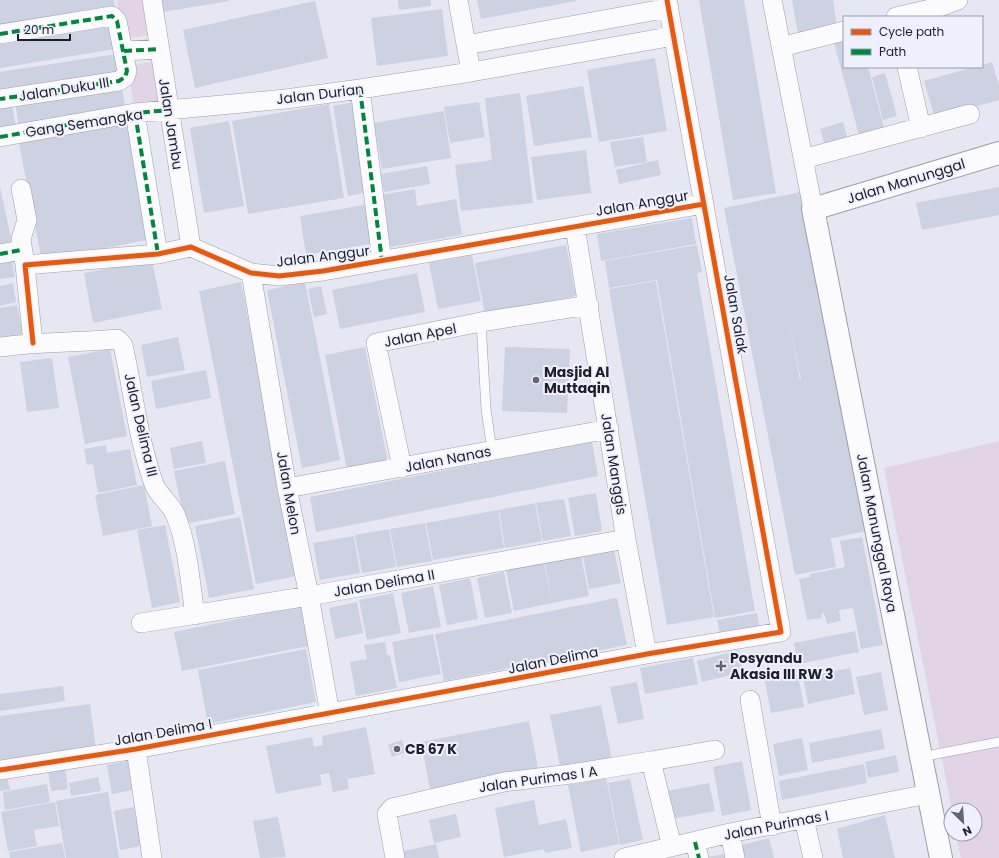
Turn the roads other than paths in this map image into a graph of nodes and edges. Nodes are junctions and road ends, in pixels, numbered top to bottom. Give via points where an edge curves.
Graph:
1 (152, 0) edge
2 (458, 0) edge
3 (772, 0) edge
4 (958, 0) edge
5 (668, 4) edge
6 (917, 9) edge
7 (899, 16) edge
8 (843, 31) edge
9 (0, 34) edge
10 (674, 36) junction
11 (466, 45) junction
12 (781, 47) junction
13 (160, 49) junction
14 (124, 51) junction
15 (907, 68) edge
16 (471, 72) junction
17 (360, 89) junction
18 (0, 99) edge
19 (169, 110) junction
20 (135, 113) junction
21 (970, 114) dead end
22 (921, 128) junction
23 (0, 137) edge
24 (999, 154) edge
25 (803, 159) junction
26 (21, 189) dead end
27 (704, 204) junction
28 (813, 209) junction
29 (575, 227) junction
30 (191, 247) junction
31 (0, 254) edge
32 (158, 254) junction
33 (23, 257) junction
34 (382, 261) junction
35 (251, 273) junction
36 (589, 305) junction
37 (481, 322) junction
38 (32, 343) junction
39 (0, 348) edge
40 (609, 429) junction
41 (492, 451) junction
42 (402, 468) junction
43 (287, 488) junction
44 (626, 539) junction
45 (309, 596) junction
46 (196, 615) junction
47 (141, 623) dead end
48 (780, 632) joint
49 (647, 654) junction
50 (750, 700) dead end
51 (330, 714) junction
52 (999, 742) edge
53 (136, 749) junction
54 (715, 750) dead end
55 (921, 757) junction
56 (651, 762) junction
57 (0, 770) edge
58 (928, 794) junction
59 (804, 819) junction
60 (772, 826) junction
61 (730, 833) junction
62 (672, 847) junction
63 (697, 850) edge
64 (152, 858) edge
65 (395, 858) edge
66 (624, 858) edge
67 (735, 858) edge
68 (813, 858) edge
69 (940, 858) edge

1 - 13 street, Jalan Jambu
2 - 11 street
3 - 12 street
4 - 6 street via 939,7
5 - 10 street, Jalan Salak
5 - 11 street
6 - 7 street
8 - 12 street
9 - 14 street, Jalan Duku III via 112,16 117,22
10 - 16 street, Jalan Durian
10 - 27 street, Jalan Salak
11 - 16 street
12 - 25 street
13 - 14 street
13 - 19 street, Jalan Jambu
14 - 18 street, Jalan Duku III via 127,71 122,80
15 - 22 street
16 - 17 street, Jalan Durian
17 - 19 street, Jalan Durian
17 - 34 street
19 - 20 street, Gang Semangka
19 - 30 street, Jalan Jambu
20 - 23 street, Gang Semangka
20 - 32 street
21 - 22 street
22 - 25 street
24 - 28 street, Jalan Manunggal
25 - 28 street
26 - 33 street via 27,220 21,239
27 - 29 street, Jalan Anggur
27 - 48 street, Jalan Salak
28 - 55 street, Jalan Manunggal Raya
29 - 34 street, Jalan Anggur
29 - 36 street, Jalan Manggis
30 - 32 street
30 - 35 street, Jalan Anggur
31 - 33 street
32 - 33 street
33 - 38 street
34 - 35 street, Jalan Anggur via 279,276
35 - 43 street, Jalan Melon
36 - 37 street, Jalan Apel
36 - 40 street, Jalan Manggis
37 - 41 lane via 486,409
37 - 42 street, Jalan Apel via 376,343
38 - 39 street, Jalan Delima III
38 - 46 street, Jalan Delima III via 117,339 123,345 143,443 155,486 175,513 184,546
40 - 41 street, Jalan Nanas
40 - 44 street, Jalan Manggis
41 - 42 street, Jalan Nanas
42 - 43 street, Jalan Nanas
43 - 45 street, Jalan Melon
44 - 45 street, Jalan Delima II
44 - 49 street, Jalan Manggis
45 - 46 street, Jalan Delima II
45 - 51 street, Jalan Melon
46 - 47 street, Jalan Delima II
48 - 49 street, Jalan Delima
49 - 51 street, Jalan Delima
50 - 60 street
51 - 53 street, Jalan Delima I
52 - 55 lane
53 - 57 street, Jalan Delima I
53 - 64 street
54 - 56 street
55 - 58 street, Jalan Manunggal Raya
56 - 62 street
56 - 65 street, Jalan Purimas I A via 504,782 392,808 387,814
58 - 59 street, Jalan Purimas I
58 - 69 street, Jalan Manunggal Raya
59 - 60 street, Jalan Purimas I
59 - 68 street
60 - 61 street, Jalan Purimas I
61 - 63 street, Jalan Purimas I
61 - 67 street
62 - 63 street, Jalan Purimas I
62 - 66 street, Jalan Purimas I

